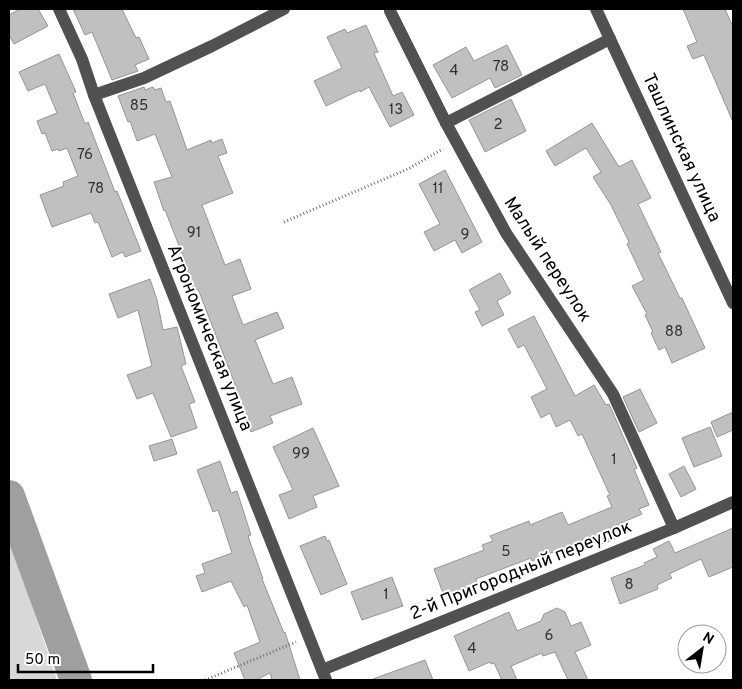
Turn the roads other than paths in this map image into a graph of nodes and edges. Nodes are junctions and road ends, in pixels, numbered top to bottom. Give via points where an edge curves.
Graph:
1 (59, 9) edge
2 (284, 9) edge
3 (596, 9) edge
4 (390, 11) dead end
5 (610, 39) junction
6 (94, 95) junction
7 (446, 123) junction
8 (733, 303) edge
9 (733, 502) edge
10 (674, 528) junction
11 (324, 675) edge

1 - 6 street, Агрономическая улица
2 - 6 street via 144,78
3 - 5 street, Ташлинская улица
4 - 7 street, Малый переулок
5 - 7 street
5 - 8 street, Ташлинская улица
6 - 11 street, Агрономическая улица
7 - 10 street, Малый переулок via 506,233 614,394
9 - 10 street, 2-й Пригородный переулок
10 - 11 street, 2-й Пригородный переулок

